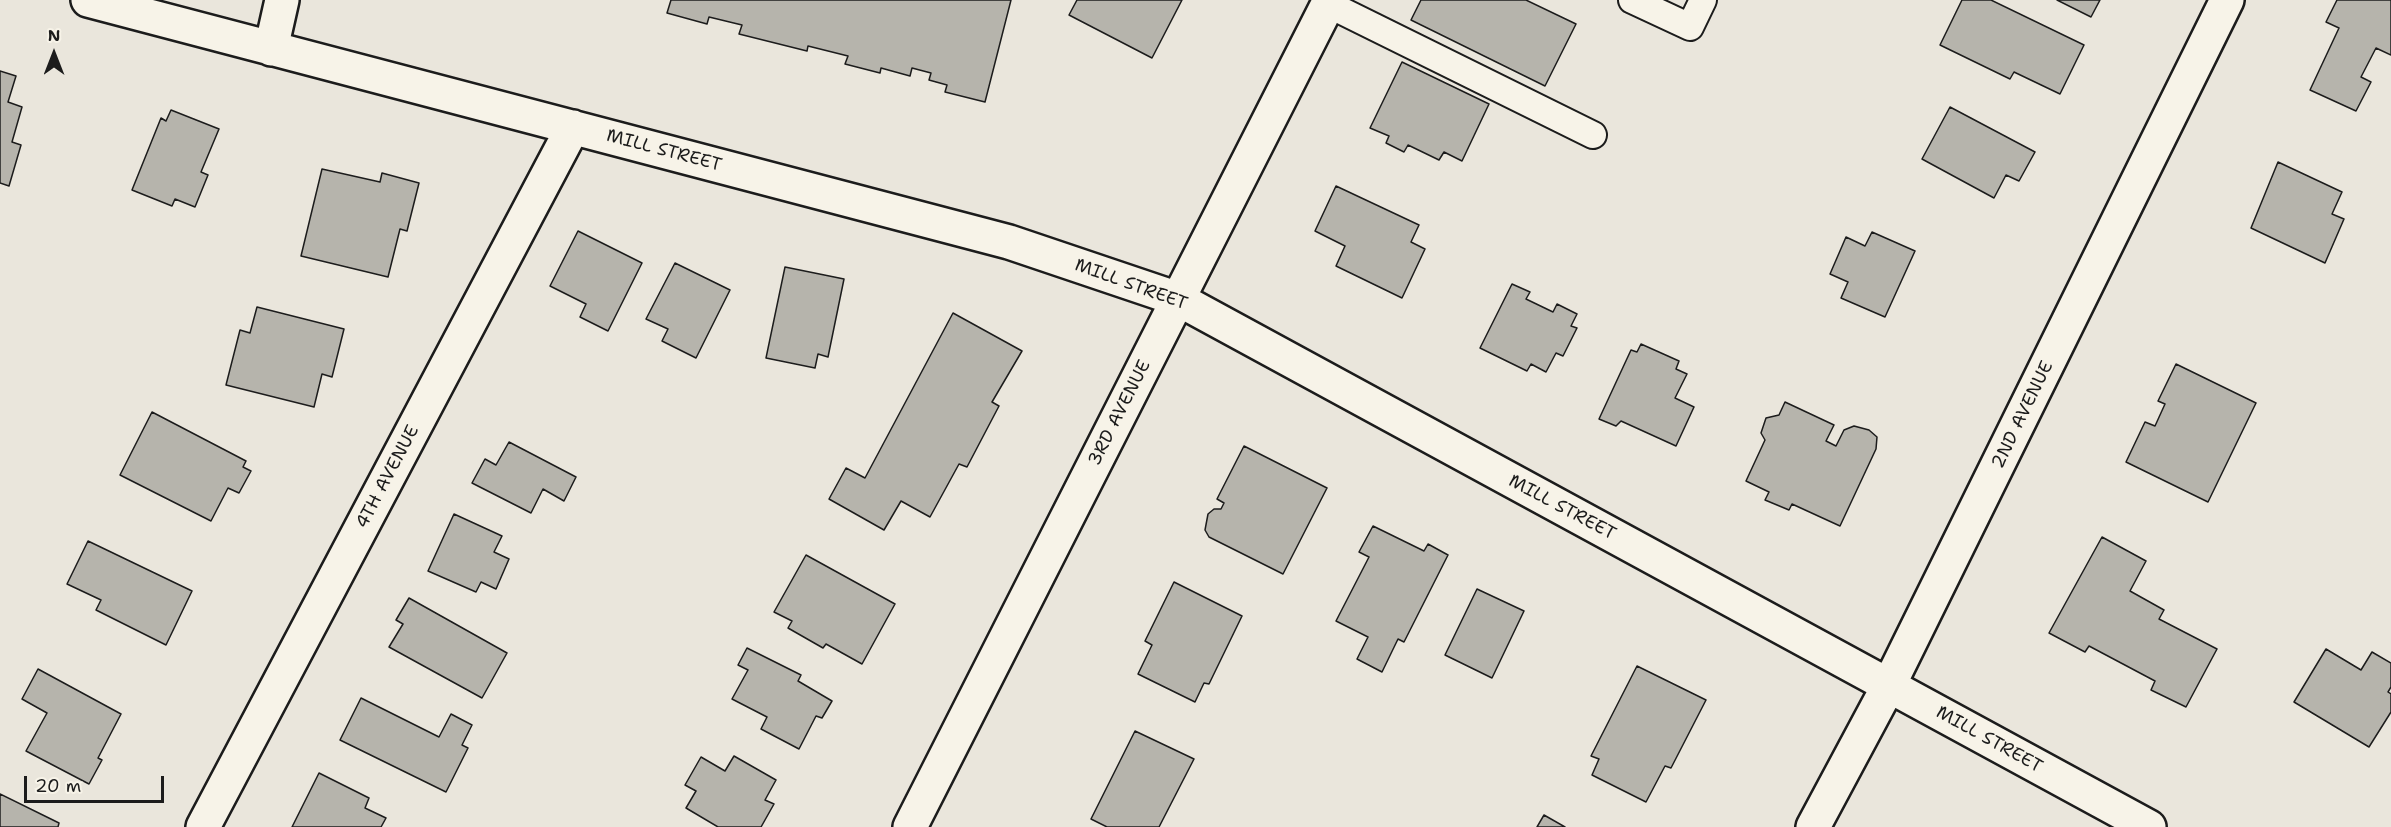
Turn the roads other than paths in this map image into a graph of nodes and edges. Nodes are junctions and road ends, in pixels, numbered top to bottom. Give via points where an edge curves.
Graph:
1 (88, 0) edge
2 (282, 0) edge
3 (1632, 0) edge
4 (1703, 0) edge
5 (2227, 0) edge
6 (1329, 2) edge
7 (271, 49) junction
8 (573, 127) junction
9 (1593, 135) dead end
10 (1178, 299) junction
11 (1889, 685) junction
12 (203, 827) edge
13 (910, 827) edge
14 (1813, 827) edge
15 (2149, 827) edge

1 - 7 street, MILL STREET
2 - 7 street
3 - 4 lane via 1690,27
5 - 11 street, 2ND AVENUE
6 - 9 lane
6 - 10 street, 3RD AVENUE
7 - 8 street, MILL STREET
8 - 10 street, MILL STREET via 1010,242
8 - 12 street, 4TH AVENUE
10 - 11 street, MILL STREET
10 - 13 street, 3RD AVENUE
11 - 14 street, 2ND AVENUE
11 - 15 street, MILL STREET

